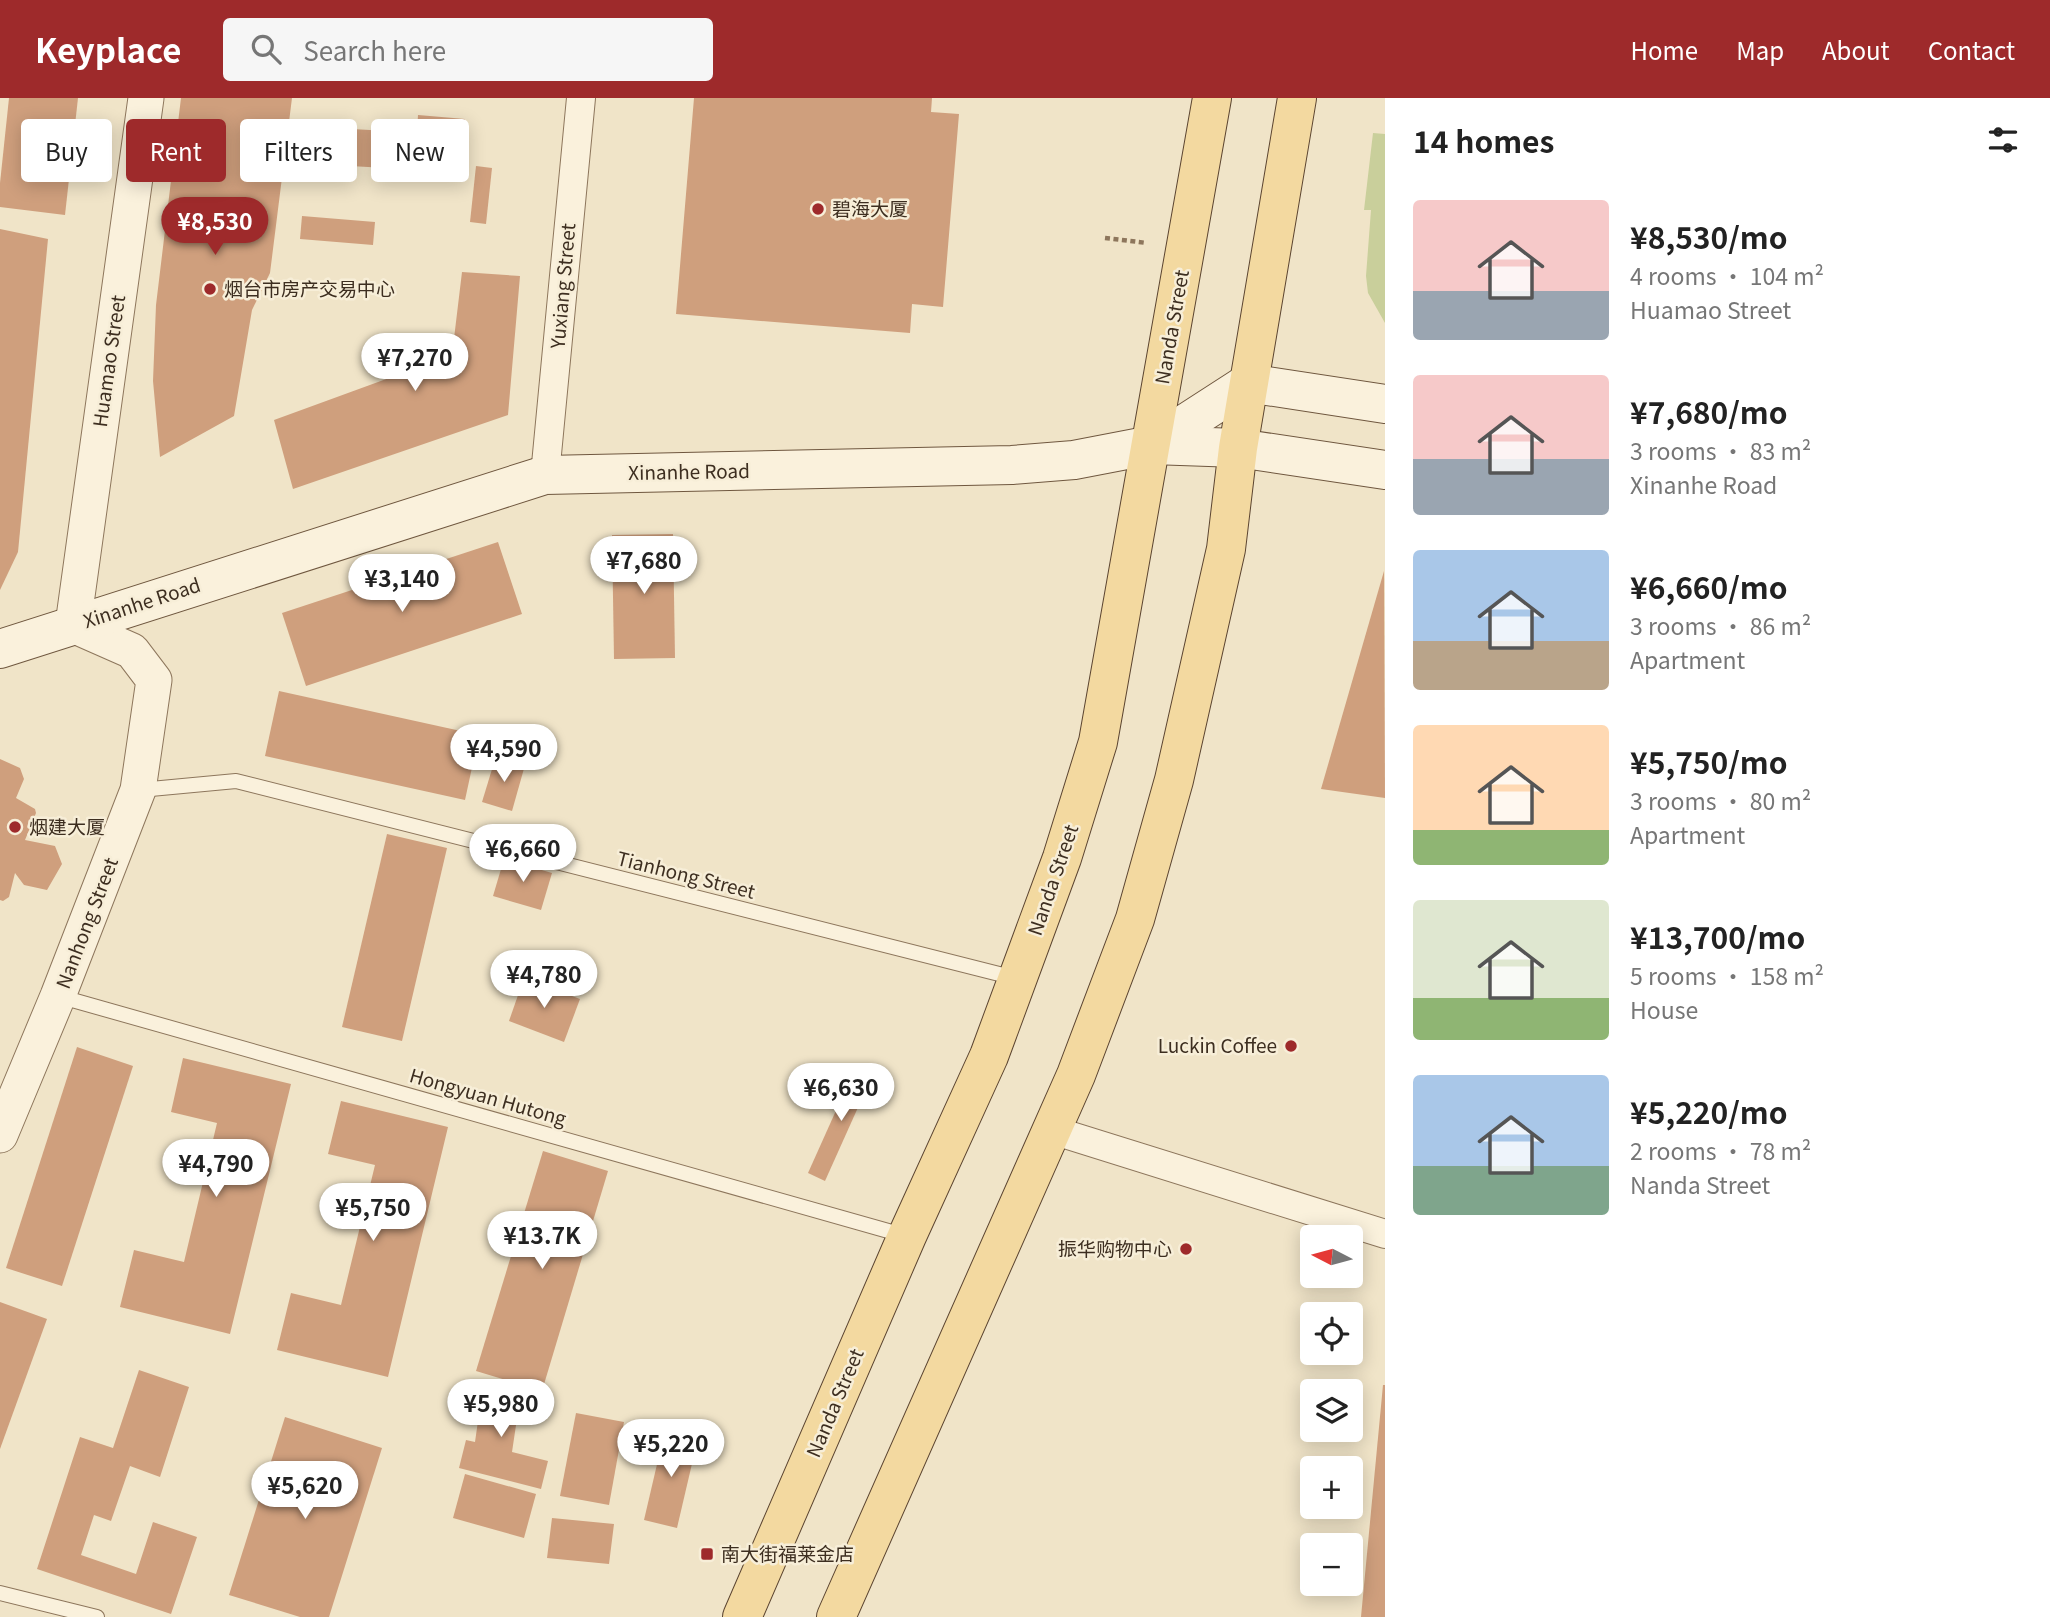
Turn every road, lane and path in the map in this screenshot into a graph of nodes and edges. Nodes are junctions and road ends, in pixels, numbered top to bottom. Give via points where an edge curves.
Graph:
1 (146, 98) edge
2 (581, 98) edge
3 (1212, 98) edge
4 (1297, 98) edge
5 (1105, 238) dead end
6 (1147, 243) dead end
7 (1248, 383) junction
8 (1385, 404) edge
9 (1152, 445) junction
10 (1238, 448) junction
11 (1385, 470) edge
12 (545, 475) junction
13 (73, 625) junction
14 (0, 649) edge
15 (138, 790) junction
16 (1018, 979) junction
17 (58, 996) junction
18 (1052, 1130) junction
19 (0, 1135) edge
20 (1385, 1234) edge
21 (907, 1236) junction
22 (0, 1593) edge
23 (97, 1617) edge
24 (742, 1617) edge
25 (836, 1617) edge

1 - 13 street, Huamao Street
2 - 12 street, Yuxiang Street
3 - 9 main road, Nanda Street
4 - 7 main road
5 - 6 path
7 - 8 main road
7 - 9 main road, Xinanhe Road
7 - 10 main road
9 - 10 main road
9 - 12 main road, Xinanhe Road via 1074,460 1012,465
9 - 16 main road, Nanda Street via 1098,743
10 - 11 main road
10 - 18 main road via 1226,549 1174,780 1135,919
12 - 13 main road, Xinanhe Road
13 - 14 main road, Xinanhe Road
13 - 15 street, Nanhong Street via 132,651 154,680
15 - 16 lane, Tianhong Street via 236,780
15 - 17 street, Nanhong Street
16 - 21 main road, Nanda Street via 989,1056
17 - 19 street, Nanhong Street
17 - 21 lane, Hongyuan Hutong
18 - 20 street
18 - 25 main road
21 - 24 main road, Nanda Street
22 - 23 lane

